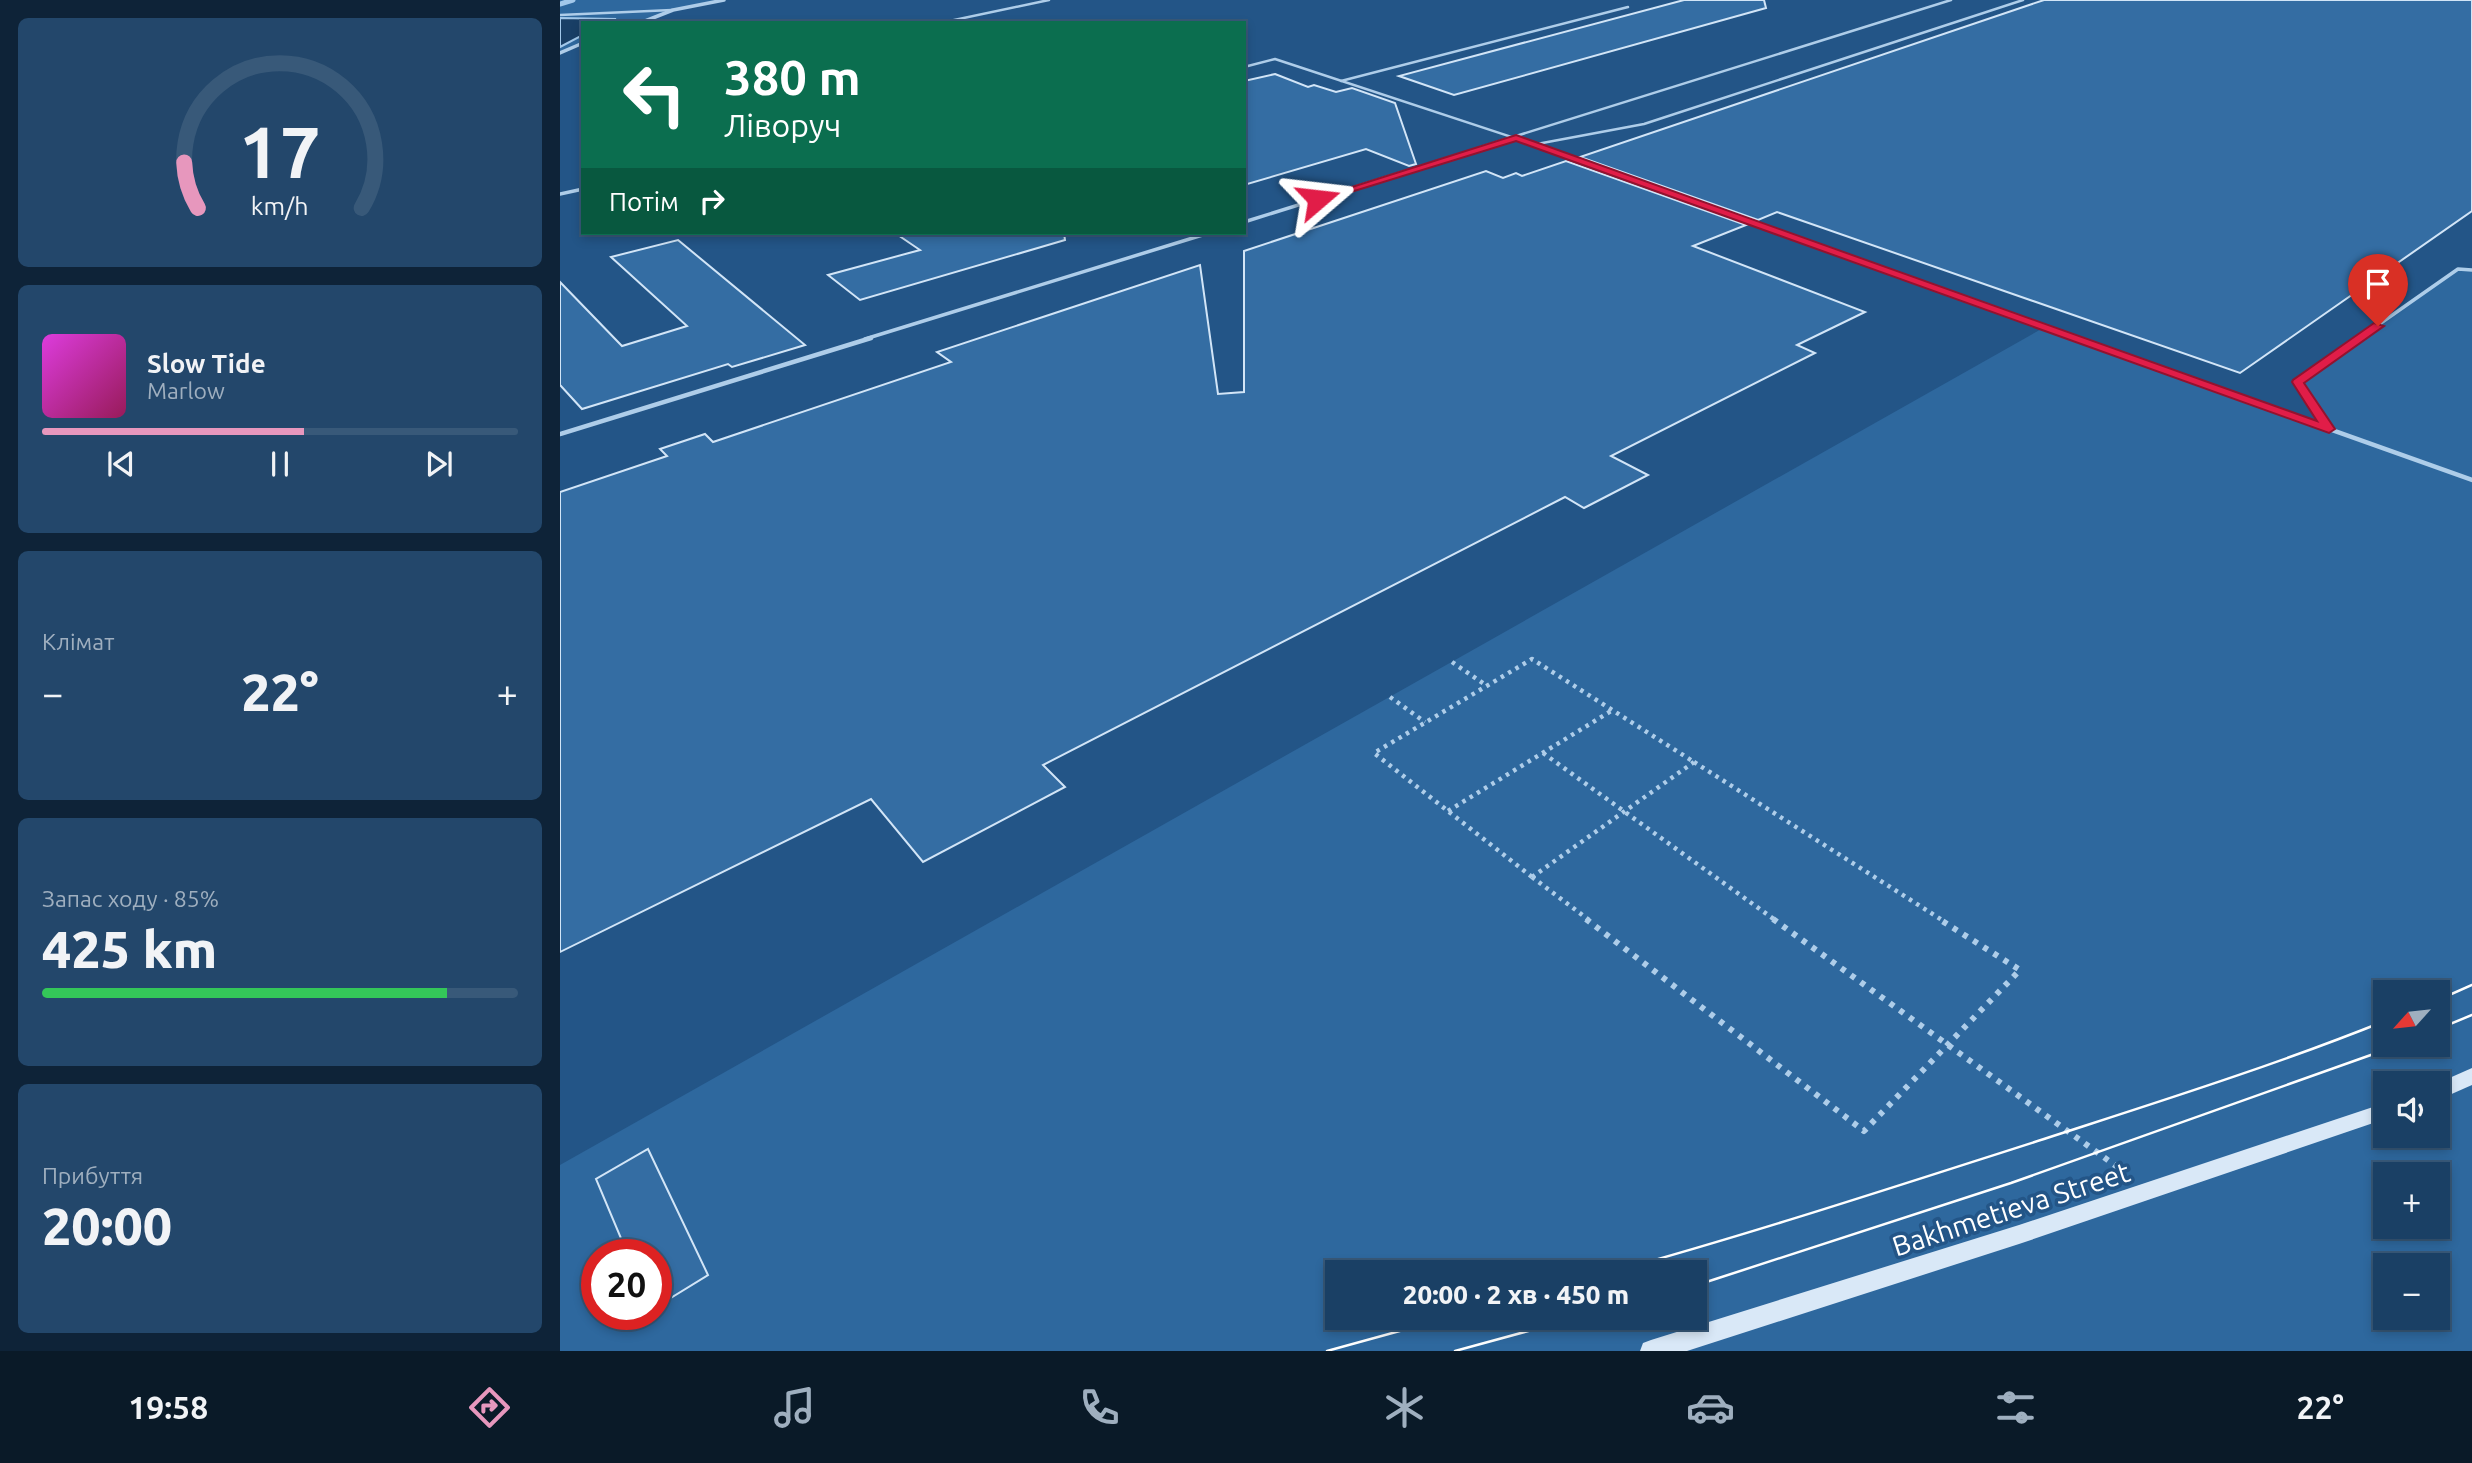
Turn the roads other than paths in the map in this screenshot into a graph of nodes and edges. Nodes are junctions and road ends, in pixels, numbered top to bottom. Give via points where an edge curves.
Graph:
1 (724, 0) edge
2 (1049, 0) edge
3 (1951, 0) edge
4 (2023, 0) edge
5 (1628, 8) dead end
6 (673, 10) junction
7 (560, 15) edge
8 (645, 21) edge
9 (949, 21) edge
10 (581, 44) edge
11 (560, 53) edge
12 (1246, 67) edge
13 (1341, 81) junction
14 (1516, 138) junction
15 (1534, 144) junction
16 (581, 189) edge
17 (560, 194) edge
18 (1246, 221) edge
19 (1203, 235) edge
20 (2472, 270) edge
21 (2329, 429) junction
22 (560, 434) edge
23 (2472, 480) edge
24 (2472, 1076) edge
25 (2450, 1086) edge
26 (2373, 1115) edge
27 (1651, 1351) edge

1 - 6 street
2 - 9 lane
3 - 14 lane
4 - 15 lane via 1644,124
5 - 13 lane
6 - 7 lane
6 - 8 street
10 - 11 street
12 - 13 lane via 1275,60
13 - 14 lane
14 - 15 lane
14 - 18 lane
15 - 21 lane
16 - 17 lane
19 - 22 lane
20 - 21 lane via 2458,269 2298,382
21 - 23 lane
24 - 25 main road
26 - 27 main road, Bakhmetieva Street via 1874,1283

